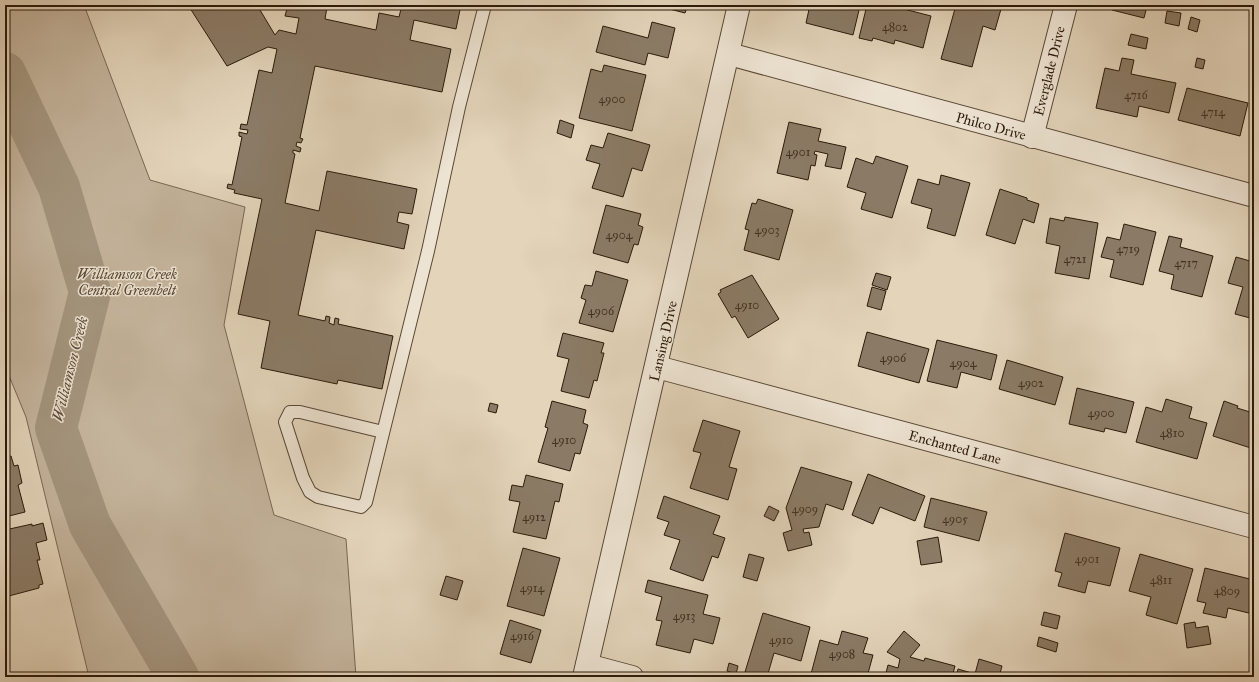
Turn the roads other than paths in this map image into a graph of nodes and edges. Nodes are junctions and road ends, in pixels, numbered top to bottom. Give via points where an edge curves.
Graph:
1 (485, 5) edge
2 (739, 5) edge
3 (1066, 5) edge
4 (729, 54) junction
5 (1032, 137) junction
6 (1254, 196) edge
7 (657, 366) junction
8 (383, 432) junction
9 (1254, 527) edge
10 (586, 671) edge
11 (632, 677) edge

1 - 8 lane
2 - 4 street, Lansing Drive
3 - 5 street, Everglade Drive
4 - 5 street, Philco Drive
4 - 7 street, Lansing Drive
5 - 6 street, Philco Drive
7 - 9 street, Enchanted Lane
7 - 10 street, Lansing Drive
8 - 8 lane via 366,502 361,507 318,497 310,492 285,422 290,412 300,412
10 - 11 street

